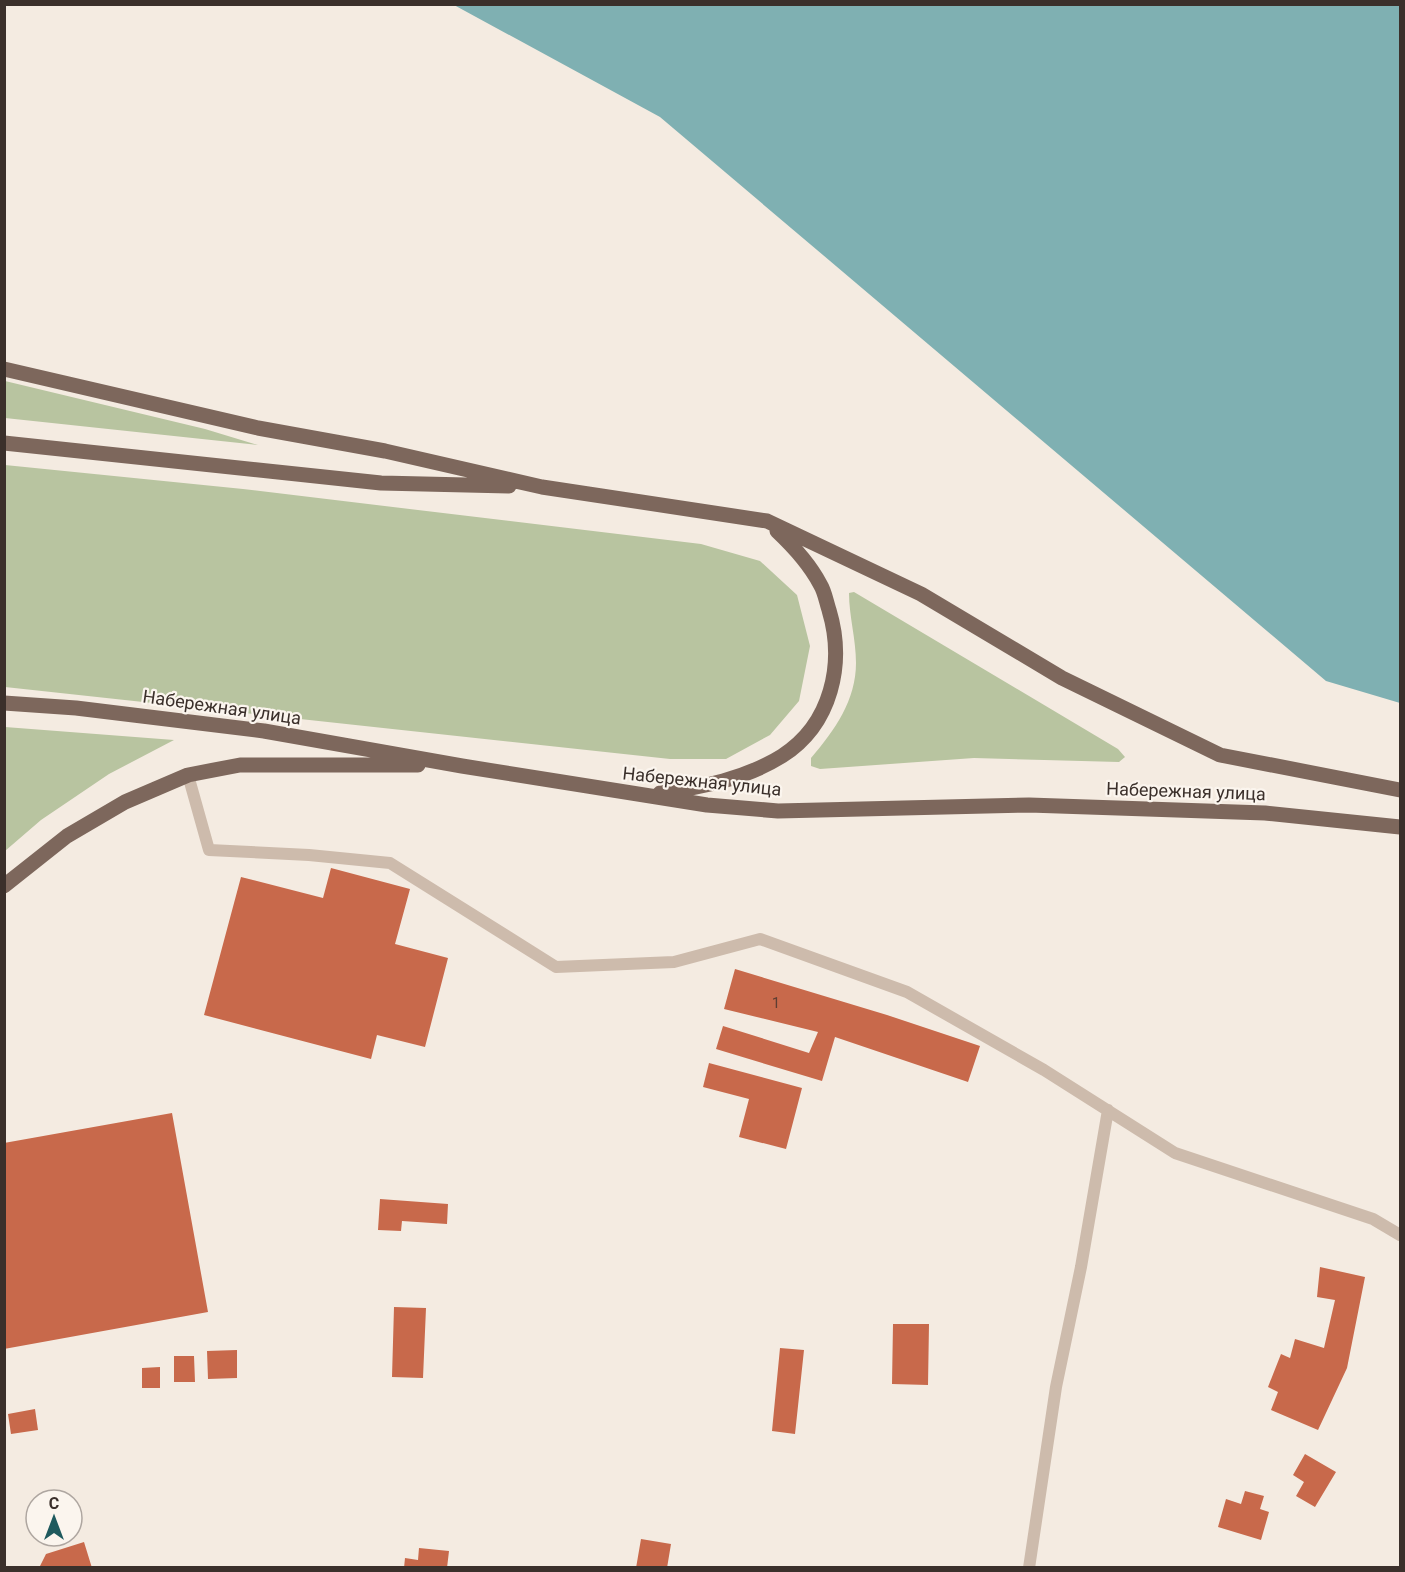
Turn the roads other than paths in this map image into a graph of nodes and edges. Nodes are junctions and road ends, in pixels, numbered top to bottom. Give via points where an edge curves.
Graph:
1 (4, 369) edge
2 (4, 443) edge
3 (542, 487) junction
4 (767, 521) junction
5 (4, 704) edge
6 (462, 766) junction
7 (188, 775) junction
8 (1401, 790) edge
9 (643, 796) junction
10 (1401, 827) edge
11 (4, 886) edge
12 (1108, 1110) junction
13 (1401, 1235) edge
14 (1029, 1568) edge

1 - 3 main road via 258,428 385,451
2 - 3 main road via 381,483
3 - 4 main road
4 - 8 main road via 921,594 1062,678 1220,755
4 - 9 main road via 801,554 822,586 837,658 830,695 809,732 784,755 750,773 702,787
5 - 6 main road, Набережная улица via 76,708 264,731
6 - 7 main road via 240,765
6 - 9 main road, Набережная улица
7 - 11 main road via 125,802 67,836
7 - 12 lane via 209,850 390,863 556,967 674,962 760,939 907,992
9 - 10 main road, Набережная улица via 778,811 1041,805 1265,813
12 - 13 lane via 1175,1153 1373,1219
12 - 14 lane via 1056,1387

